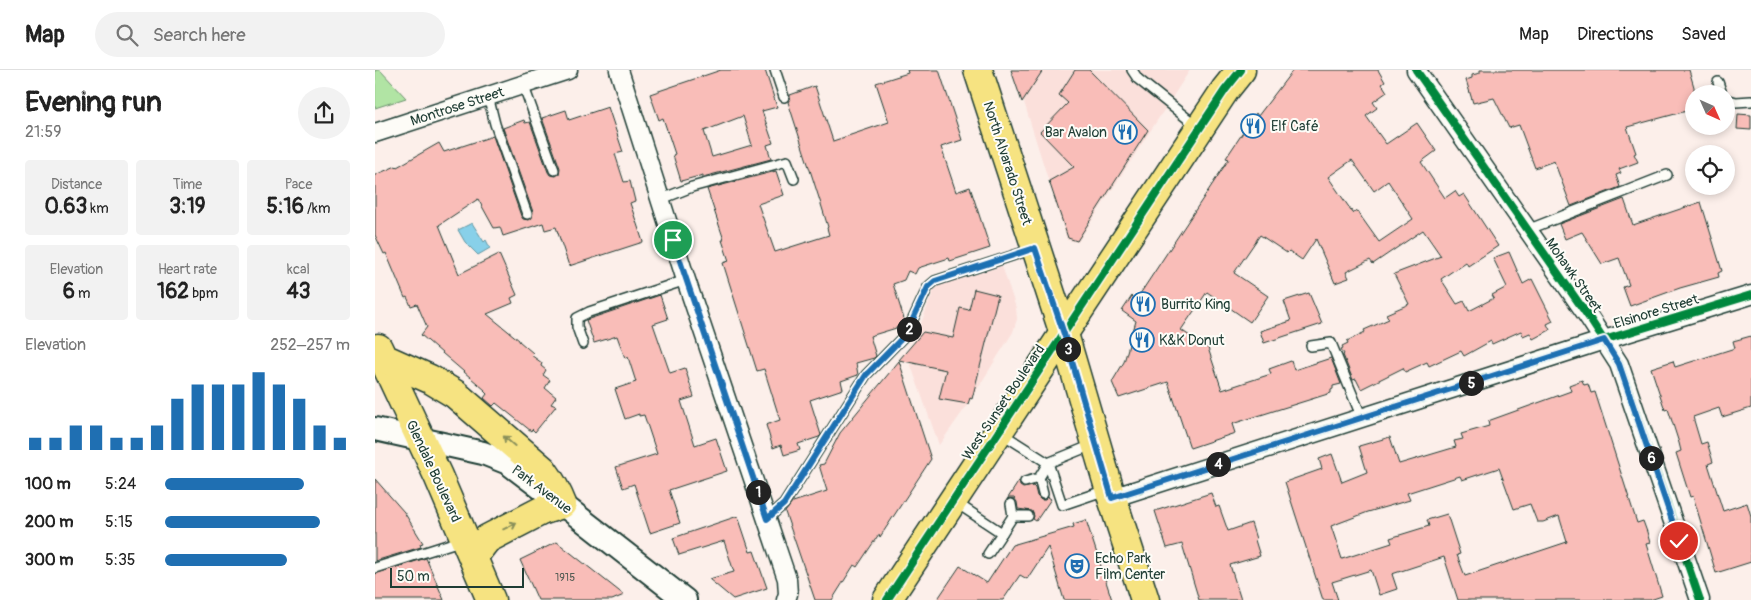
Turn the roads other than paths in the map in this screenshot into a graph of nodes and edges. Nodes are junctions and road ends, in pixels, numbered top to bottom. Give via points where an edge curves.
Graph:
1 (568, 70) edge
2 (619, 70) edge
3 (979, 70) edge
4 (1132, 70) edge
5 (1241, 70) edge
6 (1416, 70) edge
7 (779, 71) edge
8 (532, 78) edge
9 (1718, 82) dead end
10 (1719, 85) edge
11 (488, 96) junction
12 (784, 97) dead end
13 (1751, 101) edge
14 (1735, 102) edge
15 (1200, 129) junction
16 (375, 133) edge
17 (554, 170) dead end
18 (1667, 174) dead end
19 (794, 179) dead end
20 (659, 200) junction
21 (527, 214) dead end
22 (1527, 230) junction
23 (1035, 248) junction
24 (686, 280) junction
25 (1751, 295) edge
26 (1064, 334) junction
27 (1604, 340) junction
28 (583, 344) dead end
29 (1311, 346) dead end
30 (378, 349) edge
31 (1362, 418) junction
32 (375, 429) edge
33 (998, 432) junction
34 (421, 439) junction
35 (1096, 444) junction
36 (1048, 463) junction
37 (1039, 478) junction
38 (1029, 484) dead end
39 (1043, 494) dead end
40 (1111, 494) junction
41 (953, 500) junction
42 (562, 504) junction
43 (1028, 516) dead end
44 (767, 519) junction
45 (1002, 533) junction
46 (469, 548) junction
47 (988, 554) dead end
48 (375, 568) edge
49 (679, 598) edge
50 (491, 600) edge
51 (786, 600) edge
52 (887, 600) edge
53 (1145, 600) edge
54 (1700, 600) edge

1 - 8 street, Montrose Street
2 - 20 street
3 - 23 main road, North Alvarado Street
4 - 15 lane via 1138,79
5 - 15 main road, West Sunset Boulevard
6 - 22 street, Mohawk Street
7 - 12 lane
8 - 11 street, Montrose Street
8 - 17 lane
9 - 10 lane
11 - 16 street, Montrose Street
11 - 21 lane
13 - 14 lane
15 - 26 main road, West Sunset Boulevard
18 - 22 lane
19 - 20 lane via 787,161 692,187
20 - 24 street
22 - 27 street, Mohawk Street
23 - 26 main road, North Alvarado Street
23 - 44 lane via 935,281 928,287 906,334 866,375 784,504
24 - 28 lane via 577,318
24 - 44 street
25 - 27 street, Elsinore Street
26 - 33 main road, West Sunset Boulevard
26 - 35 main road, North Alvarado Street
27 - 31 street, Elsinore Street
27 - 54 street, Mohawk Street via 1619,364
29 - 31 lane via 1331,343
30 - 34 main road, Glendale Boulevard
42 -> 30 main road via 543,470 455,394
31 - 40 street, Elsinore Street
32 - 34 street, Park Avenue
33 - 36 lane
33 - 41 main road, West Sunset Boulevard
34 - 42 street, Park Avenue via 483,453 508,463
34 - 46 main road, Glendale Boulevard
35 - 36 lane
35 - 40 main road, North Alvarado Street
36 - 37 lane
36 - 40 lane via 1062,505
37 - 38 lane
37 - 39 lane
40 - 53 main road, North Alvarado Street
41 - 45 lane
41 - 52 main road, West Sunset Boulevard
46 -> 42 main road via 541,511
42 - 49 street, Park Avenue
43 - 45 lane via 1014,510
44 - 51 street via 787,579
45 - 47 lane
46 - 48 lane
46 - 50 main road, Glendale Boulevard

